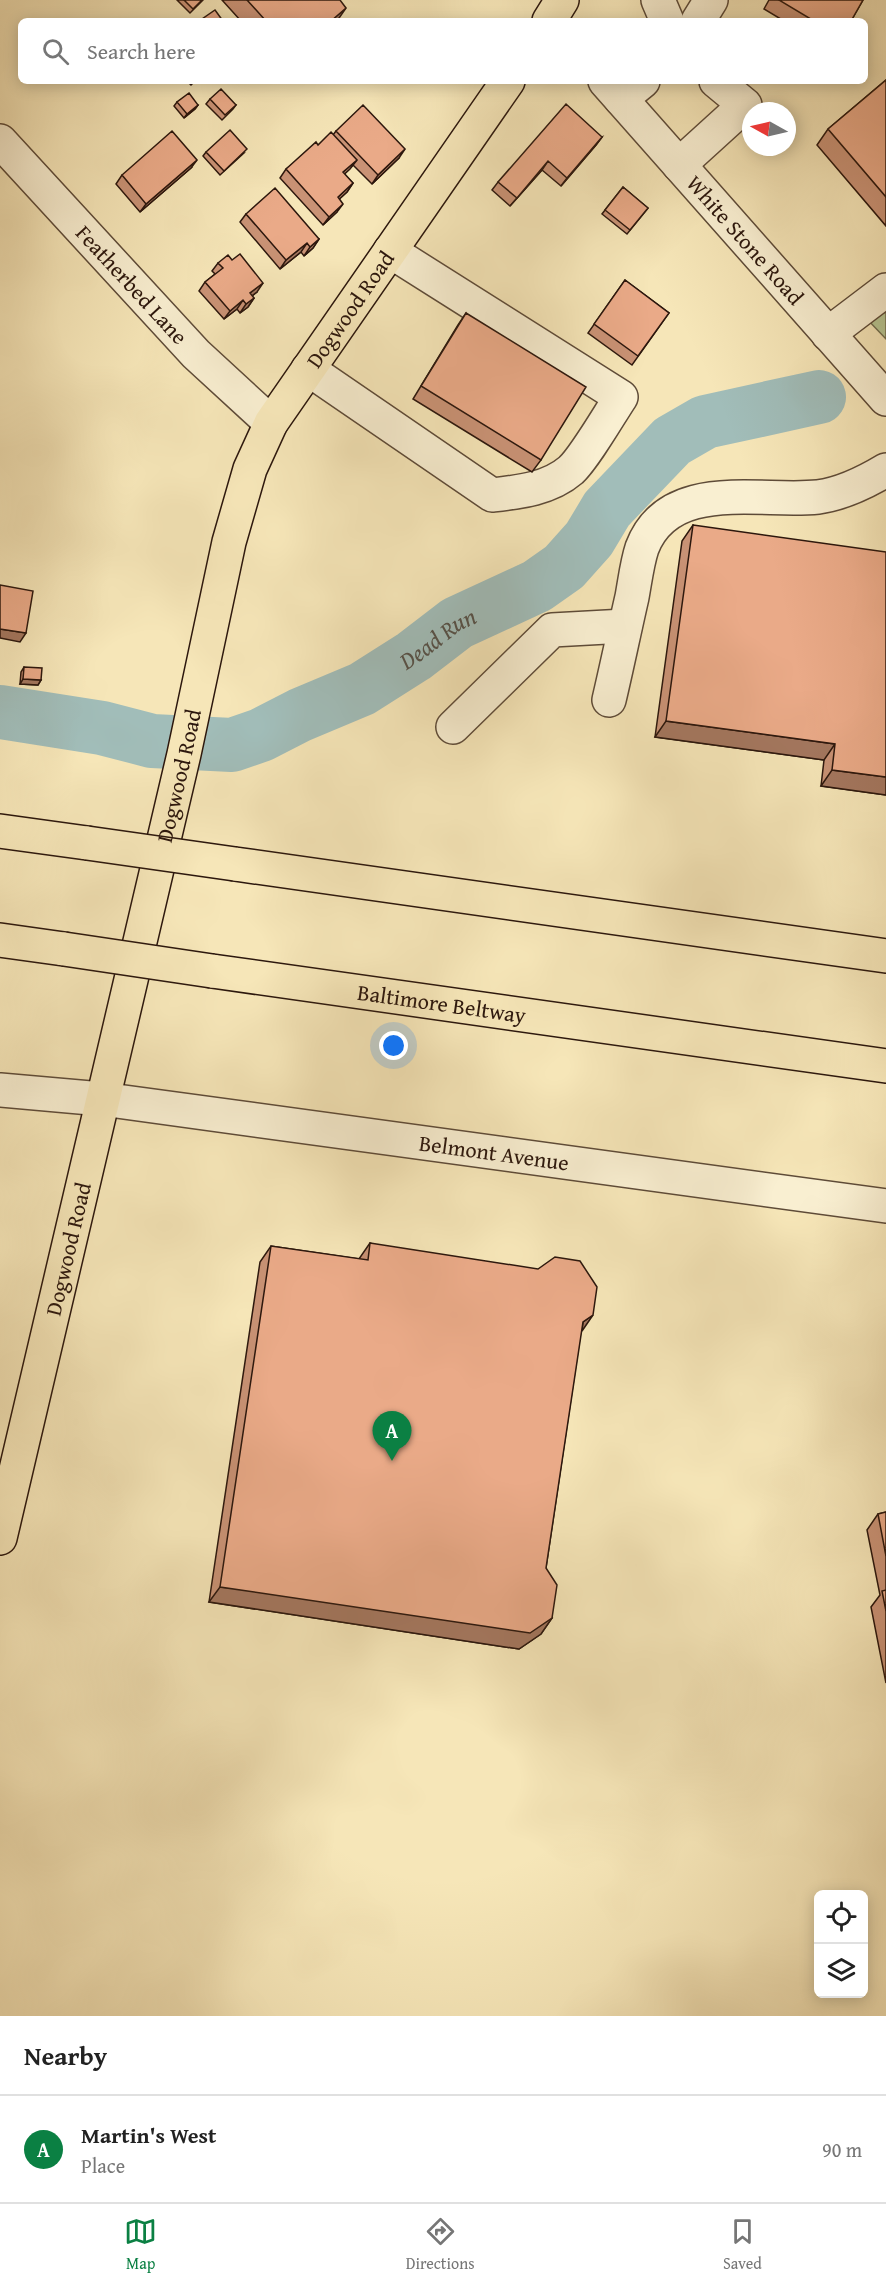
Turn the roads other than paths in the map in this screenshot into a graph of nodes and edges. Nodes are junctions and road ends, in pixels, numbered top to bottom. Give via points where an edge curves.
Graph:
1 (658, 0) edge
2 (711, 0) edge
3 (666, 18) edge
4 (700, 18) edge
5 (506, 84) edge
6 (720, 84) edge
7 (623, 87) edge
8 (0, 141) edge
9 (679, 165) junction
10 (390, 251) junction
11 (886, 290) edge
12 (828, 334) junction
13 (308, 369) junction
14 (886, 399) edge
15 (271, 423) junction
16 (886, 470) edge
17 (625, 626) junction
18 (609, 700) dead end
19 (453, 727) dead end
20 (0, 831) edge
21 (0, 940) edge
22 (886, 956) edge
23 (886, 1066) edge
24 (0, 1090) edge
25 (102, 1099) junction
26 (886, 1206) edge
27 (0, 1538) edge

1 - 3 street
2 - 4 street
5 - 10 main road, Dogwood Road
6 - 9 street via 745,105
7 - 9 street, White Stone Road
8 - 15 street, Featherbed Lane via 196,354
9 - 12 street, White Stone Road
10 - 13 main road, Dogwood Road
10 - 13 street via 621,397 572,469 553,482 492,495
11 - 12 street
12 - 14 street, White Stone Road
13 - 15 main road, Dogwood Road
15 - 25 main road, Dogwood Road via 241,496
16 - 17 street via 850,489 821,496 714,498 686,503 662,518 643,548
17 - 18 street
17 - 19 street via 552,630
20 - 22 main road, bridge
21 - 23 main road, Baltimore Beltway, bridge
24 - 25 street, Belmont Avenue
25 - 26 street, Belmont Avenue
25 - 27 main road, Dogwood Road

